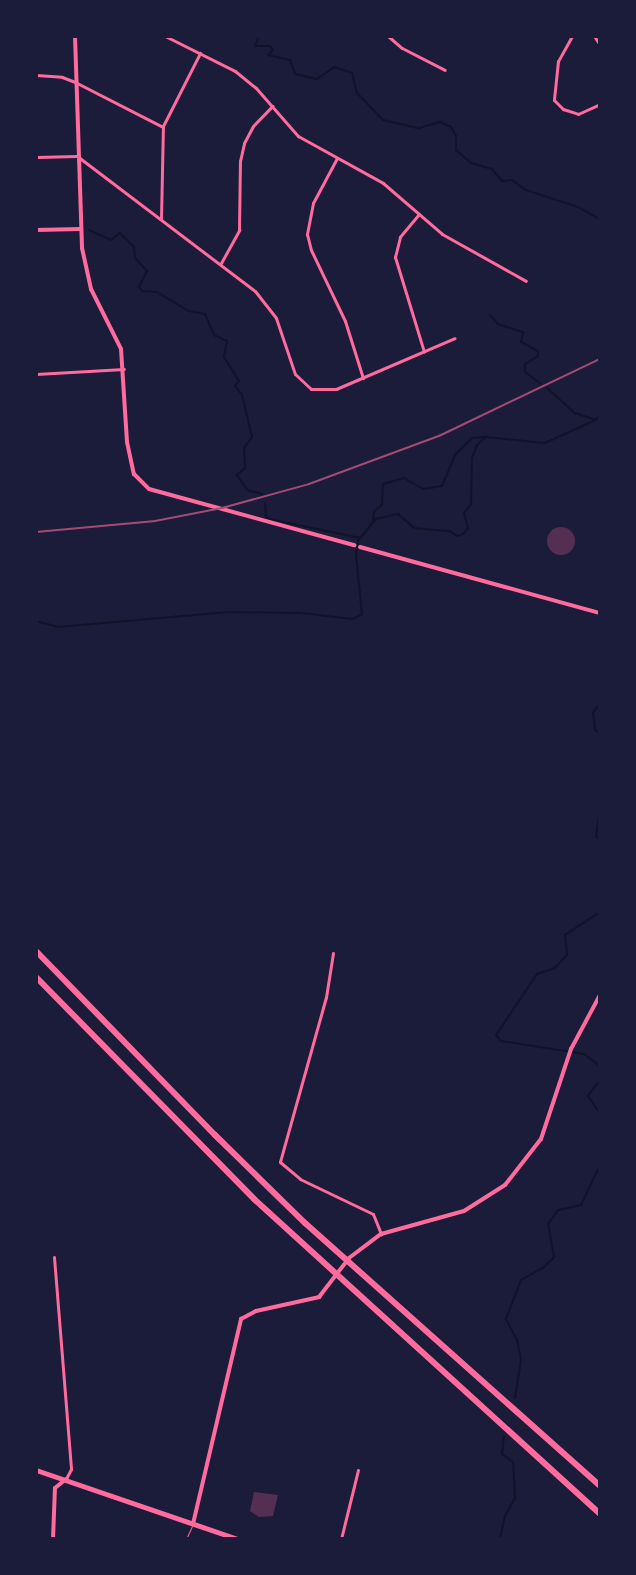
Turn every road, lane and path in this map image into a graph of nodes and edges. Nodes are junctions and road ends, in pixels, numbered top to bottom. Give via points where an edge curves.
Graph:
1 (75, 36) edge
2 (165, 36) edge
3 (397, 36) edge
4 (572, 36) edge
5 (594, 36) edge
6 (390, 38) edge
7 (600, 45) edge
8 (200, 53) junction
9 (445, 70) dead end
10 (36, 75) edge
11 (75, 82) junction
12 (600, 104) edge
13 (272, 106) junction
14 (163, 127) junction
15 (77, 156) junction
16 (36, 157) edge
17 (337, 158) junction
18 (419, 214) junction
19 (161, 219) junction
20 (80, 229) junction
21 (36, 230) edge
22 (220, 264) junction
23 (526, 281) dead end
24 (455, 338) dead end
25 (424, 352) junction
26 (124, 369) junction
27 (36, 374) edge
28 (363, 378) junction
29 (354, 545) dead end
30 (360, 547) dead end
31 (600, 613) edge
32 (36, 951) edge
33 (333, 953) dead end
34 (36, 977) edge
35 (600, 995) edge
36 (381, 1234) junction
37 (54, 1257) dead end
38 (36, 1470) edge
39 (358, 1470) dead end
40 (66, 1479) junction
41 (600, 1486) edge
42 (600, 1514) edge
43 (193, 1524) junction
44 (53, 1539) edge
45 (186, 1539) edge
46 (238, 1539) edge
47 (341, 1539) edge

1 - 11 street
2 - 8 street
3 - 6 street
4 - 12 street via 558,61 553,98 558,106 578,114
5 - 7 street
6 - 9 street
8 - 13 street via 252,83
8 - 14 street
10 - 11 street
11 - 14 street
11 - 15 street
13 - 17 street via 294,133
13 - 22 street via 244,143 239,230
14 - 19 street
15 - 16 street
15 - 19 street
15 - 20 street
17 - 18 street via 383,183
17 - 28 street via 313,203 307,234
18 - 23 street via 448,238
18 - 25 street via 400,237 395,257
19 - 22 street
20 - 21 street
20 - 26 street via 89,282 120,346
22 - 28 street via 270,307 294,372 305,386 328,392
24 - 25 street
25 - 28 street
26 - 27 street
26 - 29 street via 130,463 149,489
30 - 31 street
32 - 41 highway via 305,1223
33 - 36 street via 326,997 280,1162 300,1179 373,1214
34 - 42 highway via 267,1211
35 - 36 street via 571,1049 546,1127 518,1173 464,1211
36 - 43 street via 337,1270 322,1295 241,1319
37 - 40 street via 71,1469
38 - 40 main road
39 - 47 street
40 - 43 main road
40 - 44 street via 55,1488
43 - 45 lane
43 - 46 main road

